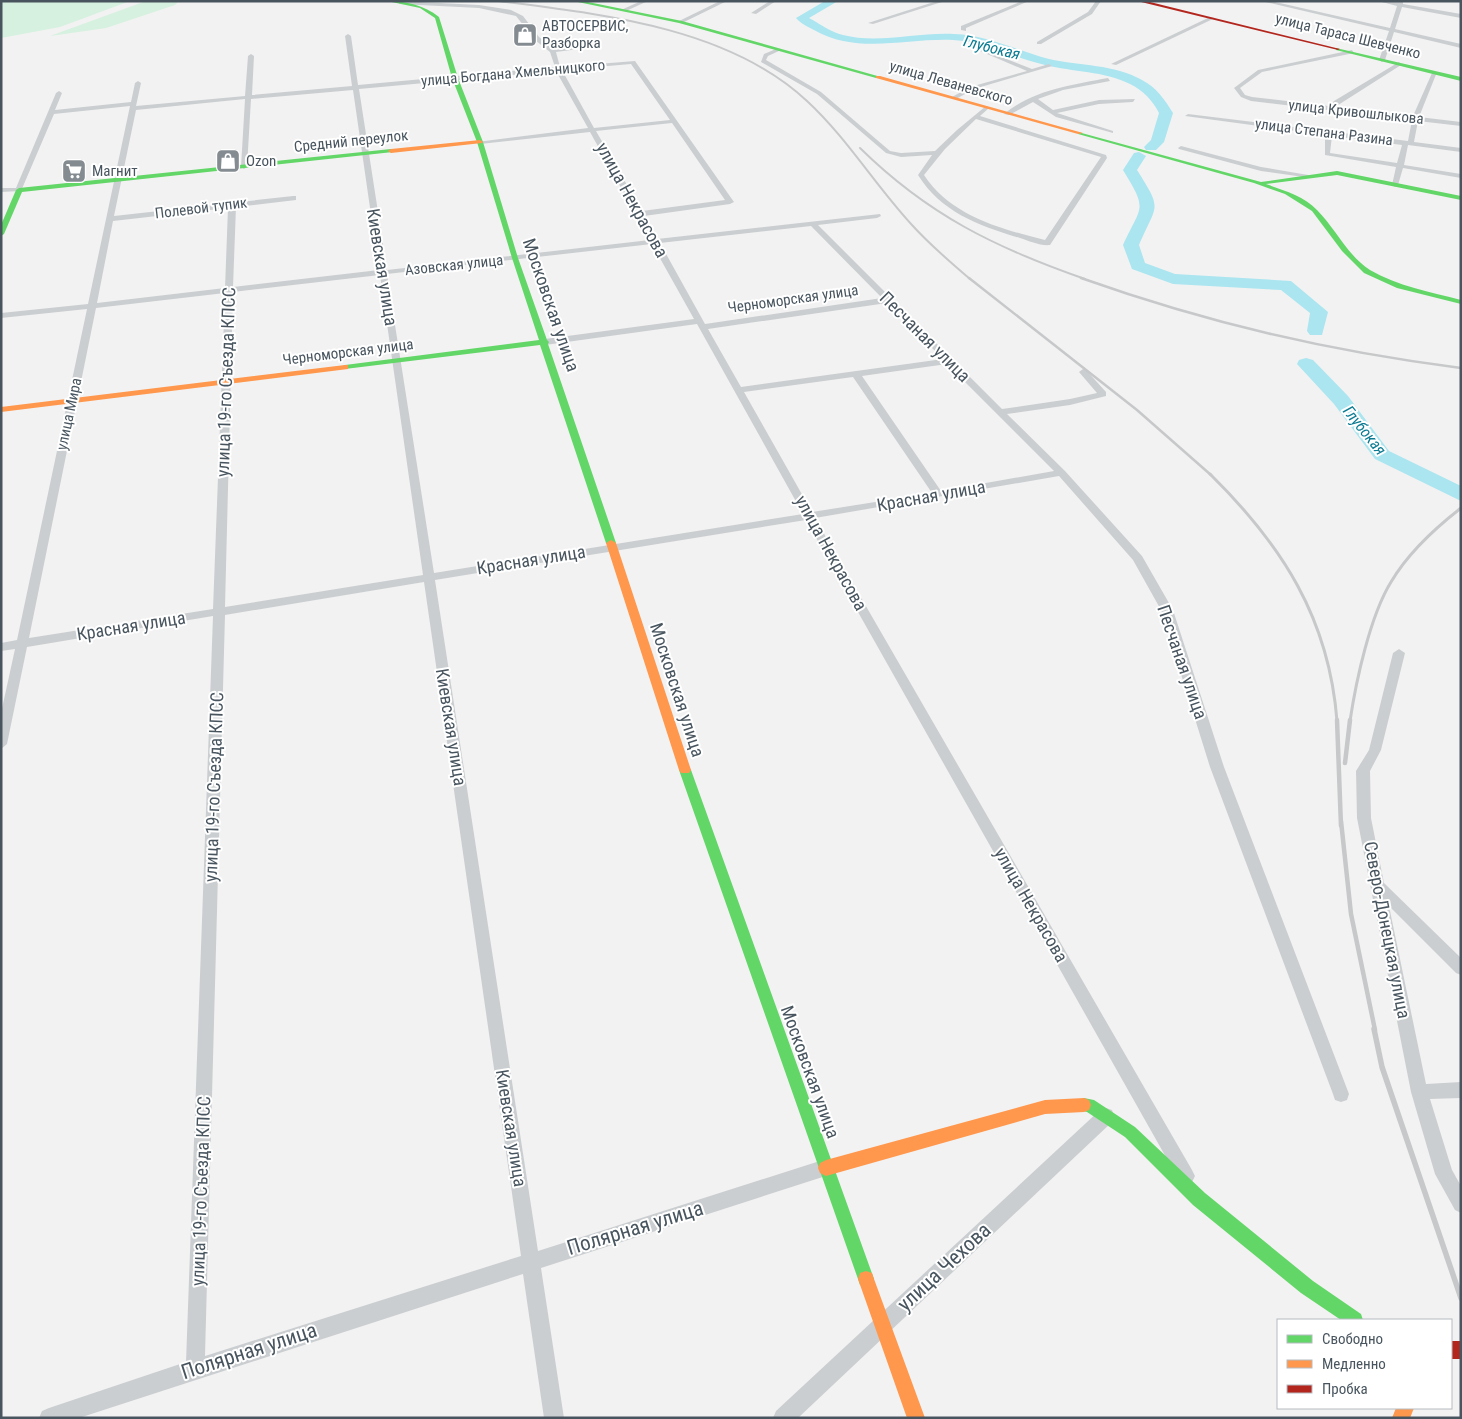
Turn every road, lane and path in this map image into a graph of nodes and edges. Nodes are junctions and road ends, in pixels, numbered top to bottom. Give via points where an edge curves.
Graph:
1 (389, 1) edge
2 (575, 1) edge
3 (646, 1) edge
4 (726, 1) edge
5 (774, 1) edge
6 (943, 1) edge
7 (1027, 1) edge
8 (1099, 1) edge
9 (1140, 1) edge
10 (1263, 1) edge
11 (1380, 1) edge
12 (401, 3) junction
13 (1400, 3) edge
14 (624, 10) junction
15 (754, 13) dead end
16 (1461, 16) edge
17 (1212, 18) junction
18 (680, 22) junction
19 (871, 23) dead end
20 (964, 30) dead end
21 (1392, 30) junction
22 (348, 36) dead end
23 (1039, 43) dead end
24 (598, 46) dead end
25 (1461, 46) edge
26 (975, 47) dead end
27 (778, 50) junction
28 (553, 51) junction
29 (1352, 52) junction
30 (251, 56) dead end
31 (1382, 60) junction
32 (1114, 64) dead end
33 (1399, 64) junction
34 (1049, 66) dead end
35 (558, 70) junction
36 (1030, 70) junction
37 (1435, 72) junction
38 (456, 78) junction
39 (1461, 79) edge
40 (1108, 80) dead end
41 (138, 83) dead end
42 (355, 88) junction
43 (59, 93) dead end
44 (248, 98) junction
45 (954, 98) junction
46 (1033, 99) junction
47 (1133, 100) dead end
48 (133, 106) junction
49 (986, 108) junction
50 (1331, 108) junction
51 (51, 112) junction
52 (1051, 112) junction
53 (1007, 114) junction
54 (1188, 116) dead end
55 (975, 117) junction
56 (1415, 118) junction
57 (674, 121) junction
58 (1461, 124) edge
59 (593, 130) junction
60 (1111, 132) dead end
61 (1329, 132) junction
62 (480, 142) junction
63 (1409, 142) junction
64 (1180, 148) dead end
65 (1461, 150) edge
66 (935, 153) junction
67 (365, 154) junction
68 (1401, 166) junction
69 (244, 168) junction
70 (1311, 176) junction
71 (1461, 176) edge
72 (118, 180) junction
73 (1256, 182) junction
74 (1395, 185) junction
75 (1, 190) edge
76 (19, 190) junction
77 (293, 198) dead end
78 (1461, 198) edge
79 (232, 205) junction
80 (639, 214) junction
81 (877, 216) dead end
82 (110, 219) junction
83 (812, 224) junction
84 (1, 234) edge
85 (654, 242) junction
86 (516, 258) junction
87 (383, 273) junction
88 (229, 290) junction
89 (888, 300) junction
90 (1461, 302) edge
91 (92, 306) junction
92 (1, 316) edge
93 (700, 324) junction
94 (545, 342) junction
95 (396, 361) junction
96 (949, 361) junction
97 (1082, 372) dead end
98 (856, 374) junction
99 (225, 383) junction
100 (739, 390) junction
101 (72, 402) junction
102 (1, 410) edge
103 (1000, 412) junction
104 (1061, 473) junction
105 (938, 495) junction
106 (809, 516) junction
107 (611, 547) junction
108 (428, 577) junction
109 (219, 611) junction
110 (22, 644) junction
111 (1, 647) edge
112 (1400, 653) dead end
113 (1, 744) edge
114 (1377, 885) junction
115 (1461, 968) edge
116 (1461, 1090) edge
117 (1419, 1092) junction
118 (1341, 1094) dead end
119 (1106, 1116) junction
120 (826, 1168) junction
121 (1199, 1199) junction
122 (1461, 1204) edge
123 (530, 1261) junction
124 (1354, 1319) edge
125 (883, 1325) junction
126 (195, 1369) junction
127 (49, 1418) edge
128 (554, 1418) edge
129 (783, 1418) edge
130 (916, 1418) edge

1 - 12 street, Московская улица
2 - 14 street, улица Леваневского
3 - 14 street
4 - 18 street
5 - 15 street
6 - 19 street
7 - 20 street via 963,27
8 - 23 street via 1090,13
9 - 17 street, улица Тараса Шевченко
10 - 21 street
11 - 13 street
12 - 28 street via 462,6 516,14
12 - 38 street, Московская улица via 431,11 437,16
13 - 16 street
13 - 21 street
14 - 18 street, улица Леваневского
17 - 29 street, улица Тараса Шевченко
17 - 32 street
18 - 27 street, улица Леваневского
21 - 25 street
21 - 31 street
22 - 42 street, Киевская улица
24 - 28 street
26 - 36 street
27 - 45 street, улица Леваневского
27 - 66 street via 763,60 819,93 884,150 901,155
28 - 35 street, улица Некрасова
29 - 31 street, улица Тараса Шевченко
29 - 50 street, улица Кривошлыкова via 1260,71 1238,88 1243,96 1251,99
30 - 44 street
31 - 33 street, улица Тараса Шевченко
33 - 37 street, улица Тараса Шевченко
33 - 50 street
34 - 36 street
35 - 38 street, улица Богдана Хмельницкого
35 - 57 street, улица Богдана Хмельницкого via 633,62
35 - 59 street, улица Некрасова
36 - 45 street via 972,88
37 - 39 street, улица Тараса Шевченко
37 - 56 street
38 - 42 street, улица Богдана Хмельницкого
38 - 62 street, Московская улица
40 - 46 street via 1062,88
41 - 48 street, улица Мира
42 - 44 street, улица Богдана Хмельницкого
42 - 67 street, Киевская улица
43 - 51 street
44 - 48 street, улица Богдана Хмельницкого
44 - 69 street
45 - 49 street, улица Леваневского
46 - 52 street, улица Леваневского
46 - 53 street
47 - 52 street via 1098,102
48 - 51 street, улица Богдана Хмельницкого
48 - 72 street, улица Мира
49 - 53 street, улица Леваневского
49 - 55 street
50 - 56 street, улица Кривошлыкова
51 - 76 street
52 - 60 street, улица Леваневского via 1077,124
53 - 73 street, улица Леваневского
54 - 61 street, улица Степана Разина
55 - 66 street
55 - 66 street, улица Леваневского via 1100,153 1104,158 1047,243 995,229 967,216 936,194 921,174
56 - 58 street, улица Кривошлыкова
56 - 63 street
57 - 59 street, Средний переулок
57 - 80 street, улица Богдана Хмельницкого via 730,202
59 - 62 street, Средний переулок
59 - 80 street, улица Некрасова
61 - 63 street, улица Степана Разина
61 - 68 street via 1327,154
62 - 67 street, Средний переулок
62 - 86 street, Московская улица
63 - 65 street, улица Степана Разина
63 - 68 street
64 - 70 street via 1261,169
67 - 69 street, Средний переулок
67 - 87 street, Киевская улица
68 - 71 street
68 - 74 street
69 - 72 street, Средний переулок
70 - 73 street
70 - 74 street via 1337,173
72 - 76 street, Средний переулок
72 - 82 street, улица Мира
73 - 90 street, улица Леваневского via 1296,198 1314,210 1343,249 1367,271 1401,285
74 - 78 street
75 - 76 street, Средний переулок
76 - 84 street
77 - 79 street, Полевой тупик
79 - 82 street, Полевой тупик
79 - 88 street, улица 19-го Съезда КПСС
80 - 85 street, улица Некрасова
81 - 83 street, Азовская улица
82 - 91 street, улица Мира
83 - 85 street, Азовская улица
83 - 89 street, Песчаная улица
85 - 86 street, Азовская улица
85 - 93 street, улица Некрасова
86 - 87 street, Азовская улица
86 - 94 street, Московская улица
87 - 88 street, Азовская улица
87 - 95 street, Киевская улица
88 - 91 street, Азовская улица
88 - 99 street, улица 19-го Съезда КПСС
89 - 93 street, Черноморская улица
89 - 96 street, Песчаная улица
91 - 92 street, Азовская улица
91 - 101 street, улица Мира
93 - 94 street, Черноморская улица
93 - 100 street, улица Некрасова
94 - 95 street, Черноморская улица
94 - 107 street, Московская улица
95 - 99 street, Черноморская улица
95 - 108 street, Киевская улица
96 - 98 street
96 - 103 street, Песчаная улица
97 - 103 street via 1103,394
98 - 100 street
98 - 105 street
99 - 101 street, Черноморская улица
99 - 109 street, улица 19-го Съезда КПСС
100 - 106 street, улица Некрасова
101 - 102 street, Черноморская улица
101 - 110 street, улица Мира
103 - 104 street, Песчаная улица
104 - 105 street, Красная улица
104 - 118 street, Песчаная улица via 1138,558 1167,610 1217,767
105 - 106 street, Красная улица
106 - 107 street, Красная улица
106 - 121 street, улица Некрасова
107 - 108 street, Красная улица
107 - 120 street, Московская улица via 704,829
108 - 109 street, Красная улица
108 - 123 street, Киевская улица
109 - 110 street, Красная улица
109 - 126 street, улица 19-го Съезда КПСС
110 - 111 street, Красная улица
110 - 113 street, улица Мира
112 - 114 street, Северо-Донецкая улица via 1375,750 1363,771 1364,818
114 - 115 street
114 - 117 street, Северо-Донецкая улица
116 - 117 street
117 - 122 street, Северо-Донецкая улица via 1444,1174
119 - 120 street, Полярная улица via 1089,1105 1045,1107
119 - 121 street, Полярная улица via 1130,1132
119 - 125 street, улица Чехова
120 - 123 street, Полярная улица
120 - 125 street, Московская улица
121 - 124 street, Полярная улица via 1308,1287
123 - 126 street, Полярная улица
123 - 128 street, Киевская улица
125 - 129 street, улица Чехова
125 - 130 street, Московская улица
126 - 127 street, Полярная улица

